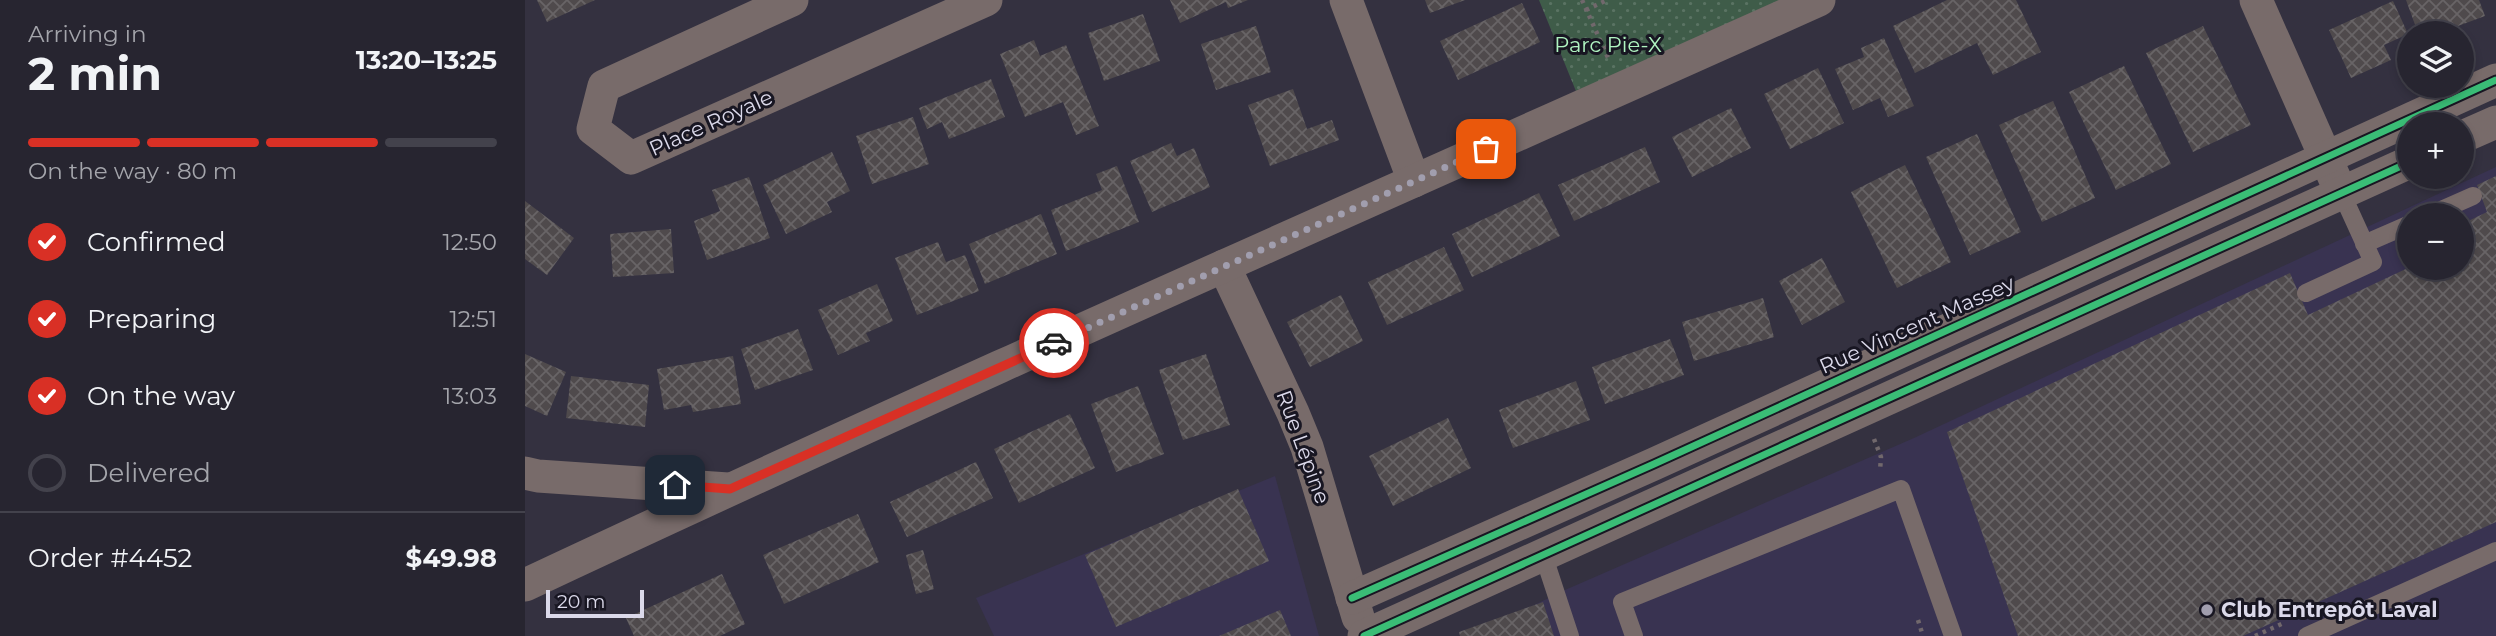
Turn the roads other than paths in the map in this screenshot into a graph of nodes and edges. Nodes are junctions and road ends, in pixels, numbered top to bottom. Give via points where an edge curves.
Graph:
1 (792, 0) edge
2 (1346, 0) edge
3 (1819, 0) edge
4 (2256, 0) edge
5 (966, 4) edge
6 (2496, 80) edge
7 (2496, 122) edge
8 (2474, 132) edge
9 (2326, 158) junction
10 (2397, 168) edge
11 (1414, 181) junction
12 (2342, 194) junction
13 (2473, 196) dead end
14 (2457, 203) edge
15 (2397, 230) edge
16 (2364, 244) junction
17 (1224, 266) junction
18 (2306, 293) dead end
19 (525, 473) edge
20 (730, 489) junction
21 (2496, 551) edge
22 (1543, 554) junction
23 (525, 585) edge
24 (1352, 598) junction
25 (1406, 627) edge
26 (1364, 636) edge
27 (1570, 636) edge
28 (1634, 636) edge
29 (1953, 636) edge
30 (2307, 636) edge

1 - 5 street, Place Royale via 604,86 593,129 631,158
2 - 11 street
3 - 11 street
4 - 9 street
6 - 9 street, Rue Vincent Massey
7 - 8 street
9 - 12 street
9 - 24 street, Rue Vincent Massey
10 - 12 street
11 - 17 street
12 - 16 lane
12 - 22 street
13 - 14 lane
15 - 16 lane
16 - 18 lane via 2373,262
17 - 20 street
17 - 24 street, Rue Lépine via 1307,447
19 - 20 street
20 - 23 street
21 - 30 lane
22 - 25 street
22 - 27 lane
24 - 26 street, Rue Lépine
25 - 26 street
28 - 29 lane via 1622,603 1901,489

